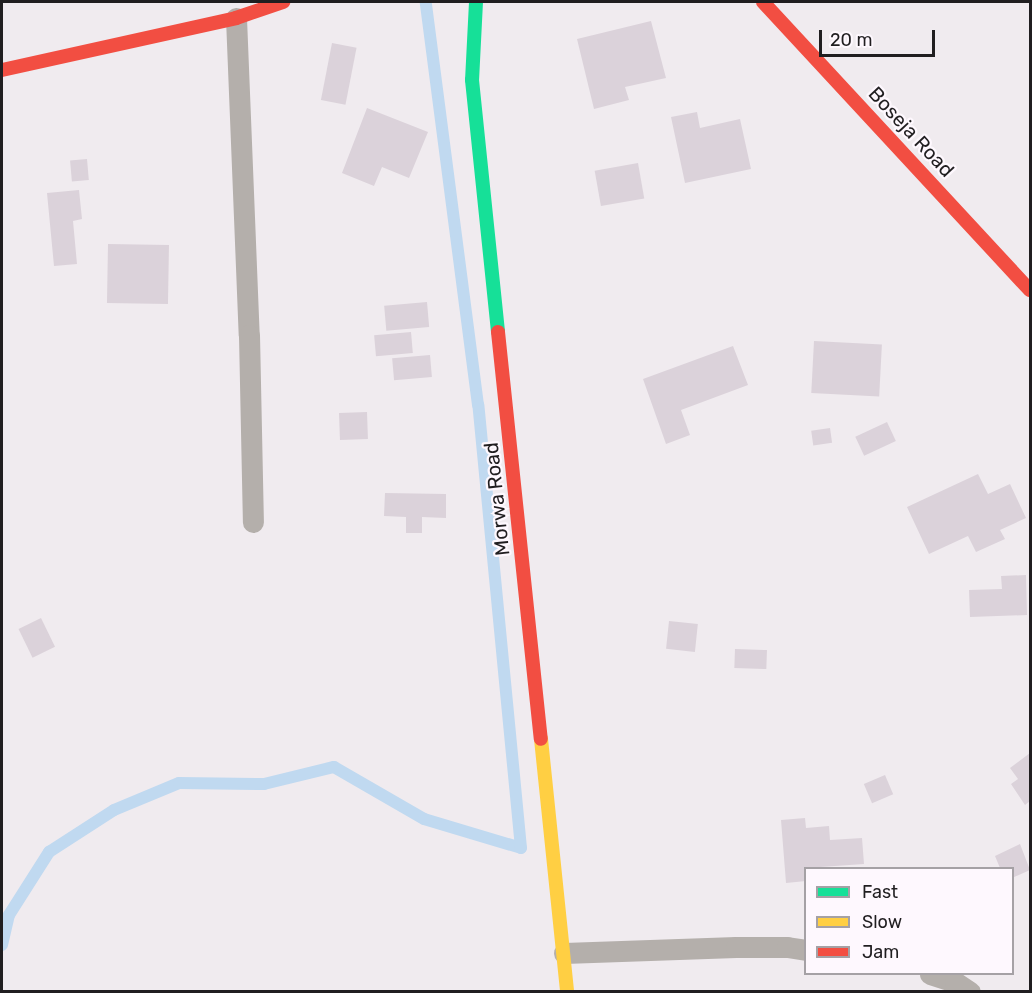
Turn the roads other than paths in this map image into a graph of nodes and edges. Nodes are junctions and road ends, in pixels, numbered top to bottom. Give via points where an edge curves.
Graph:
1 (283, 2) edge
2 (476, 2) edge
3 (763, 2) edge
4 (236, 18) junction
5 (2, 70) edge
6 (1030, 290) edge
7 (253, 522) dead end
8 (804, 950) edge
9 (564, 954) junction
10 (933, 975) edge
11 (567, 992) edge
12 (970, 992) edge

1 - 4 main road
2 - 9 main road, Morwa Road via 472,80
3 - 6 main road, Boseja Road
4 - 5 main road
4 - 7 lane
8 - 9 lane via 736,947
9 - 11 main road, Morwa Road
10 - 12 lane

